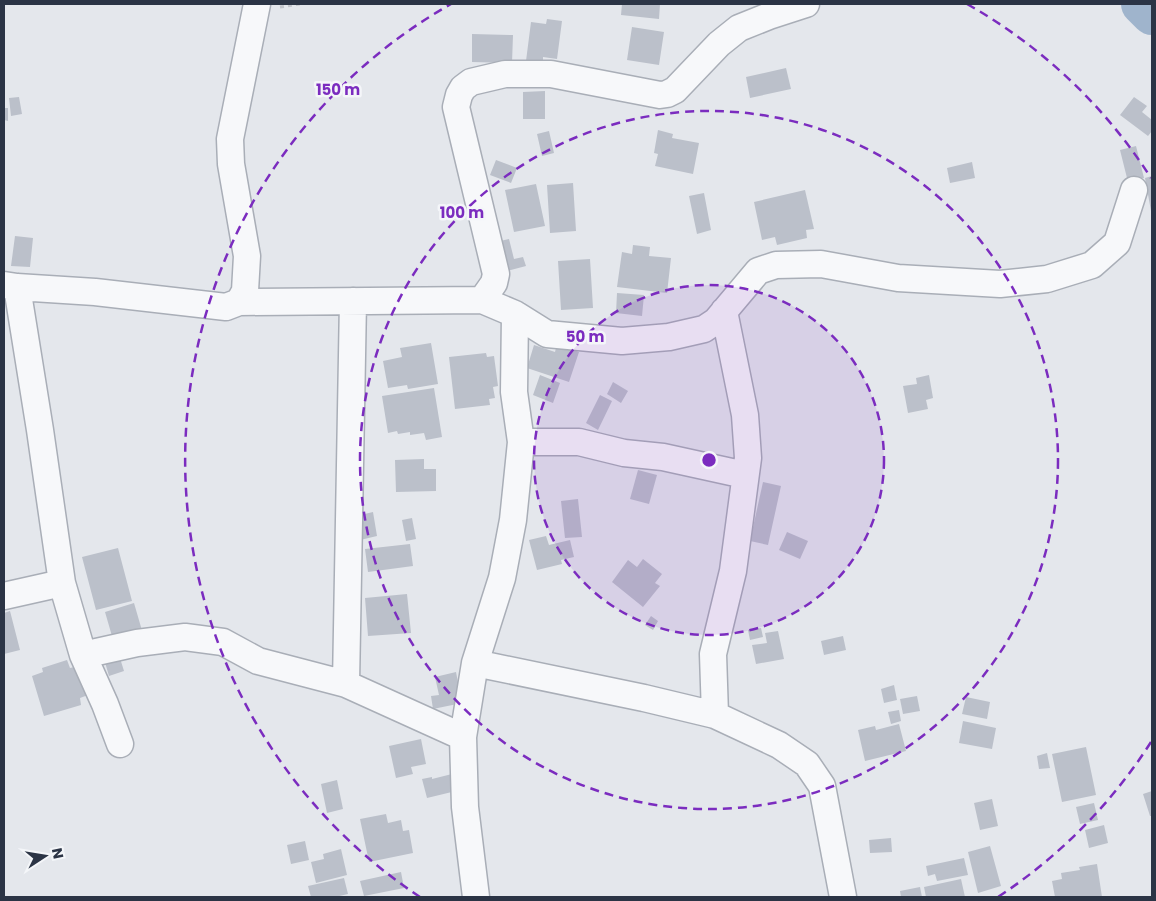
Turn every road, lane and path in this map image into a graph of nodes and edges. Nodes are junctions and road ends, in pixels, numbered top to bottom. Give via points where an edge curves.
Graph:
1 (257, 4) edge
2 (806, 4) edge
3 (1134, 190) dead end
4 (10, 286) edge
5 (482, 300) junction
6 (353, 301) junction
7 (240, 302) junction
8 (724, 311) junction
9 (515, 314) junction
10 (521, 442) junction
11 (745, 475) junction
12 (62, 583) junction
13 (4, 596) edge
14 (83, 655) junction
15 (474, 663) junction
16 (346, 684) junction
17 (716, 716) junction
18 (463, 737) junction
19 (120, 744) dead end
20 (476, 897) edge
21 (843, 897) edge

1 - 7 street via 230,139 247,256 245,291
2 - 5 street via 739,28 668,94 551,74 505,74 471,82 463,88 456,107 496,274 494,283
3 - 8 street via 1116,243 1092,265 1047,279 1000,284 898,278 821,264 776,264 758,271
4 - 7 street via 226,307
4 - 12 street via 40,430
5 - 6 street
5 - 9 street
6 - 7 street
6 - 16 street
8 - 9 street via 704,329 669,337 622,340 547,334
8 - 11 street via 745,416 748,458
9 - 10 street via 514,392
10 - 11 street via 579,442
10 - 15 street via 513,520 502,578
11 - 17 street via 733,571 713,654
12 - 13 street
12 - 14 street
14 - 16 street via 185,637 222,642 258,661
14 - 19 street
15 - 17 street
15 - 18 street
16 - 18 street
17 - 21 street via 779,745 812,771 822,786
18 - 20 street via 465,807

